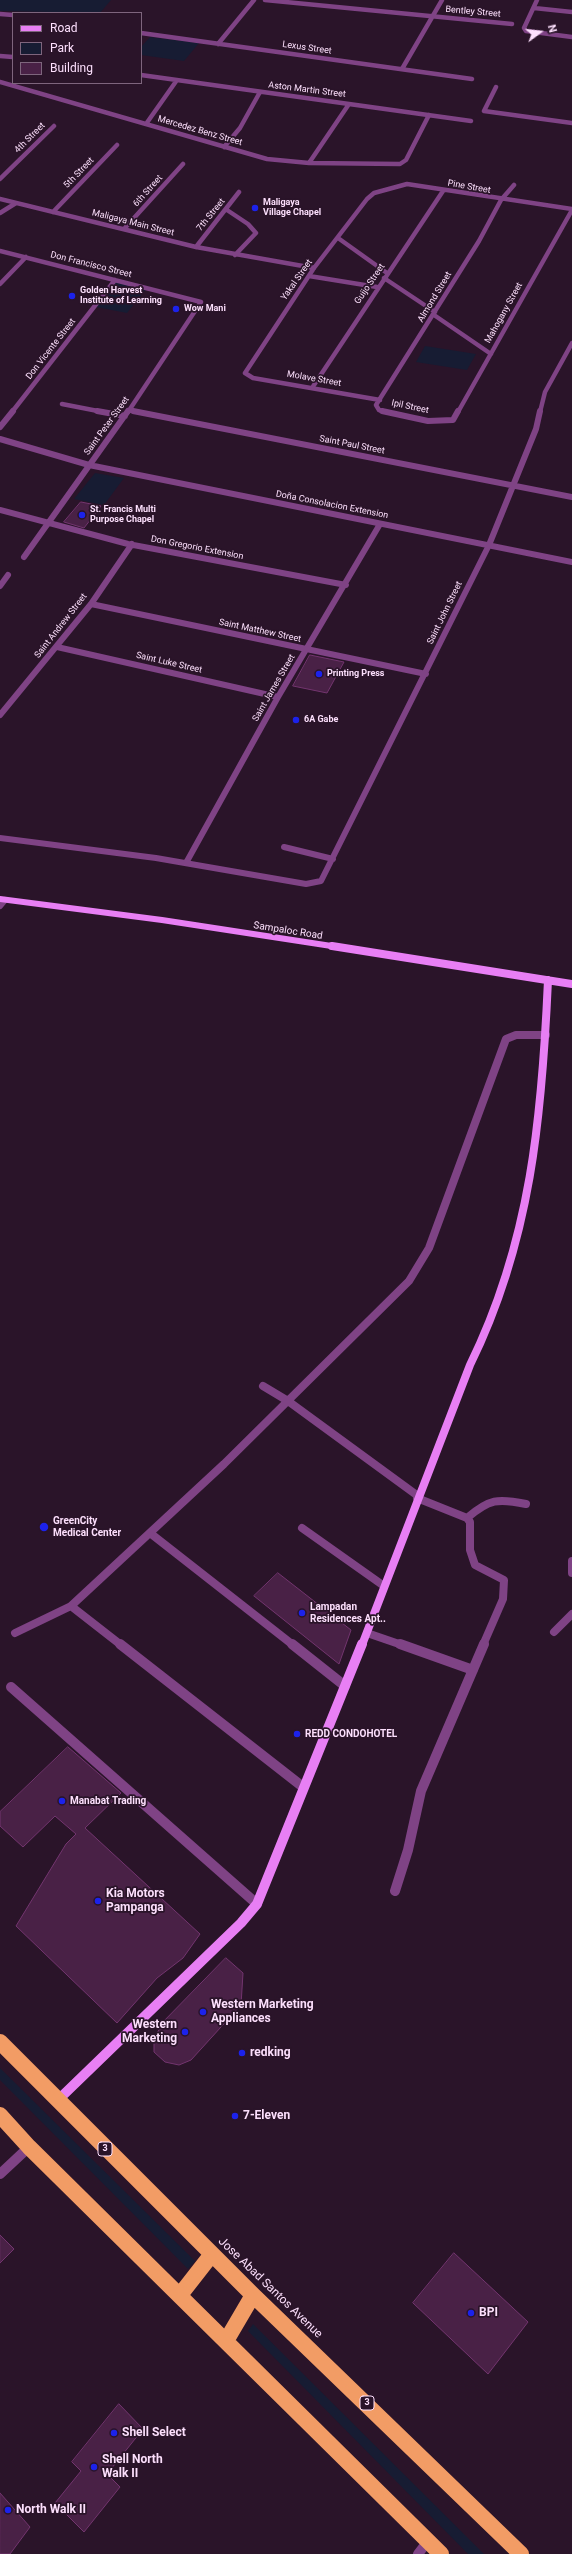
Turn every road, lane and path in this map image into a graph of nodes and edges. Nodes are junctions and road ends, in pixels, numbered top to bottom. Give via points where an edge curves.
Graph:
1 (254, 0) edge
2 (265, 0) edge
3 (442, 0) edge
4 (537, 0) edge
5 (534, 8) junction
6 (572, 12) edge
7 (0, 14) edge
8 (12, 15) edge
9 (433, 16) junction
10 (512, 24) dead end
11 (142, 33) edge
12 (572, 37) edge
13 (218, 44) junction
14 (0, 56) edge
15 (12, 58) edge
16 (402, 69) junction
17 (142, 75) edge
18 (472, 79) dead end
19 (177, 80) junction
20 (0, 82) edge
21 (496, 88) dead end
22 (260, 92) junction
23 (349, 104) junction
24 (429, 115) junction
25 (471, 121) dead end
26 (572, 123) edge
27 (146, 124) junction
28 (54, 126) dead end
29 (117, 145) dead end
30 (224, 147) junction
31 (309, 163) junction
32 (183, 164) dead end
33 (0, 179) edge
34 (514, 185) dead end
35 (443, 191) junction
36 (239, 192) dead end
37 (0, 199) edge
38 (367, 199) joint
39 (501, 200) junction
40 (16, 203) junction
41 (572, 209) edge
42 (226, 210) junction
43 (53, 212) junction
44 (0, 213) edge
45 (124, 229) junction
46 (338, 238) junction
47 (196, 247) junction
48 (0, 251) edge
49 (234, 255) junction
50 (26, 257) junction
51 (314, 268) junction
52 (386, 275) junction
53 (309, 276) junction
54 (115, 280) junction
55 (0, 284) edge
56 (377, 287) junction
57 (201, 302) joint
58 (434, 313) junction
59 (572, 343) edge
60 (491, 354) junction
61 (245, 373) joint
62 (312, 388) junction
63 (380, 400) junction
64 (62, 404) dead end
65 (129, 410) junction
66 (125, 416) junction
67 (448, 423) joint
68 (0, 428) edge
69 (0, 439) edge
70 (90, 465) junction
71 (512, 485) junction
72 (572, 497) edge
73 (0, 510) edge
74 (380, 524) junction
75 (45, 525) junction
76 (132, 544) junction
77 (489, 545) junction
78 (24, 557) dead end
79 (572, 562) edge
80 (4, 578) edge
81 (346, 585) junction
82 (0, 586) edge
83 (90, 604) junction
84 (57, 647) junction
85 (306, 650) junction
86 (426, 674) junction
87 (278, 697) junction
88 (0, 715) edge
89 (0, 838) edge
90 (284, 847) dead end
91 (333, 859) junction
92 (186, 863) junction
93 (2, 902) edge
94 (548, 980) junction
95 (572, 984) edge
96 (546, 1036) junction
97 (262, 1386) dead end
98 (288, 1401) junction
99 (418, 1497) junction
100 (526, 1504) dead end
101 (467, 1518) junction
102 (302, 1528) dead end
103 (150, 1534) junction
104 (572, 1561) edge
105 (572, 1573) edge
106 (384, 1586) junction
107 (71, 1606) junction
108 (572, 1614) edge
109 (554, 1632) dead end
110 (367, 1633) junction
111 (15, 1634) dead end
112 (473, 1670) junction
113 (345, 1686) junction
114 (11, 1687) dead end
115 (303, 1787) junction
116 (395, 1891) dead end
117 (257, 1904) junction
118 (0, 2042) edge
119 (57, 2101) junction
120 (0, 2115) edge
121 (29, 2146) junction
122 (0, 2174) edge
123 (212, 2254) junction
124 (180, 2295) junction
125 (253, 2295) junction
126 (226, 2341) junction
127 (423, 2548) edge
128 (442, 2554) edge
129 (521, 2554) edge

1 - 13 street
2 - 9 street, Bentley Street
3 - 9 street
4 - 5 street
5 - 6 street
5 - 12 street via 524,28 526,31
7 - 8 street
9 - 10 street, Bentley Street
9 - 16 street
11 - 13 street, Lexus Street
13 - 16 street, Lexus Street
14 - 15 street
16 - 18 street, Lexus Street
17 - 19 street, Aston Martin Street
19 - 22 street, Aston Martin Street
19 - 27 street
20 - 27 street, Mercedez Benz Street
21 - 26 street via 484,111
22 - 23 street, Aston Martin Street
22 - 30 street via 240,128
23 - 24 street, Aston Martin Street
23 - 31 street
24 - 25 street, Aston Martin Street
24 - 31 street, Mercedez Benz Street via 406,160 400,164
27 - 30 street, Mercedez Benz Street
28 - 33 street, 4th Street
29 - 43 street, 5th Street
30 - 31 street, Mercedez Benz Street via 267,159
32 - 45 street, 6th Street
34 - 39 street, Almond Street
35 - 38 street, Pine Street via 407,184 374,194
35 - 39 street, Pine Street
35 - 52 street, Guijo Street
36 - 42 street, 7th Street
37 - 40 street, Maligaya Main Street
38 - 46 street, Yakal Street
39 - 41 street, Pine Street
39 - 58 street, Almond Street
40 - 43 street, Maligaya Main Street
40 - 44 street
41 - 60 street, Mahogany Street
42 - 47 street, 7th Street
42 - 49 street via 248,224 256,233
43 - 45 street, Maligaya Main Street
45 - 47 street, Maligaya Main Street
46 - 51 street, Yakal Street
46 - 52 street
47 - 49 street, Maligaya Main Street
48 - 50 street, Don Francisco Street
49 - 51 street, Maligaya Main Street
50 - 54 street, Don Francisco Street
50 - 55 street
51 - 53 street, Yakal Street
52 - 56 street, Guijo Street
52 - 58 street
53 - 56 street
53 - 61 street, Yakal Street
54 - 57 street, Don Francisco Street
54 - 68 street, Don Vicente Street
56 - 62 street, Guijo Street
57 - 65 street, Saint Peter Street
58 - 60 street
58 - 63 street, Almond Street
59 - 71 street, Saint John Street via 545,392 536,429
60 - 67 street, Mahogany Street via 453,420
61 - 62 street, Molave Street via 253,378
62 - 63 street, Molave Street
63 - 67 street, Ipil Street via 376,405 379,410
64 - 66 street
65 - 66 street, Saint Peter Street
65 - 71 street, Saint Paul Street
66 - 70 street, Saint Peter Street
69 - 70 street, Doña Consolacion Extension
70 - 74 street, Doña Consolacion Extension
70 - 75 street, Saint Peter Street
71 - 72 street, Saint Paul Street
71 - 77 street, Saint John Street
73 - 75 street, Don Gregorio Extension
74 - 77 street, Doña Consolacion Extension
74 - 81 street, Saint James Street
75 - 76 street, Don Gregorio Extension
75 - 78 street, Saint Peter Street
76 - 81 street, Don Gregorio Extension
76 - 83 street, Saint Andrew Street
77 - 79 street, Doña Consolacion Extension
77 - 86 street, Saint John Street
80 - 82 street
81 - 85 street, Saint James Street
83 - 84 street, Saint Andrew Street
83 - 85 street, Saint Matthew Street
84 - 87 street, Saint Luke Street
84 - 88 street, Saint Andrew Street
85 - 86 street, Saint Matthew Street
85 - 87 street, Saint James Street
86 - 91 street, Saint John Street
87 - 92 street, Saint James Street
89 - 92 street
90 - 91 street
91 - 92 street, Saint John Street via 324,878 316,883 306,884
93 - 94 main road, Sampaloc Road via 162,920
94 - 95 main road, Sampaloc Road
94 - 96 main road
96 - 98 street via 516,1035 506,1039 429,1248 419,1267 383,1308
96 - 99 main road via 535,1144 517,1240 487,1335 470,1365
97 - 98 street
98 - 99 street
98 - 103 street
99 - 101 street
99 - 106 main road
100 - 101 street via 494,1498
101 - 112 street via 470,1522 470,1550 476,1565 504,1580 502,1599
102 - 106 street
103 - 107 street
103 - 113 street
104 - 105 street
106 - 110 main road
107 - 111 street
107 - 115 street
108 - 109 street
110 - 112 street
110 - 113 main road
112 - 116 street via 444,1731 421,1791 408,1850
113 - 115 main road
114 - 117 street
115 - 117 main road
117 - 119 main road via 241,1923
118 - 119 highway, Jose Abad Santos Avenue / 3
119 - 123 highway, Jose Abad Santos Avenue / 3
120 - 121 highway
121 - 122 street
121 - 124 highway
123 - 124 highway
123 - 125 highway, Jose Abad Santos Avenue / 3
124 - 126 highway
125 - 126 highway
125 - 129 highway, Jose Abad Santos Avenue / 3
126 - 127 highway
127 - 128 highway

